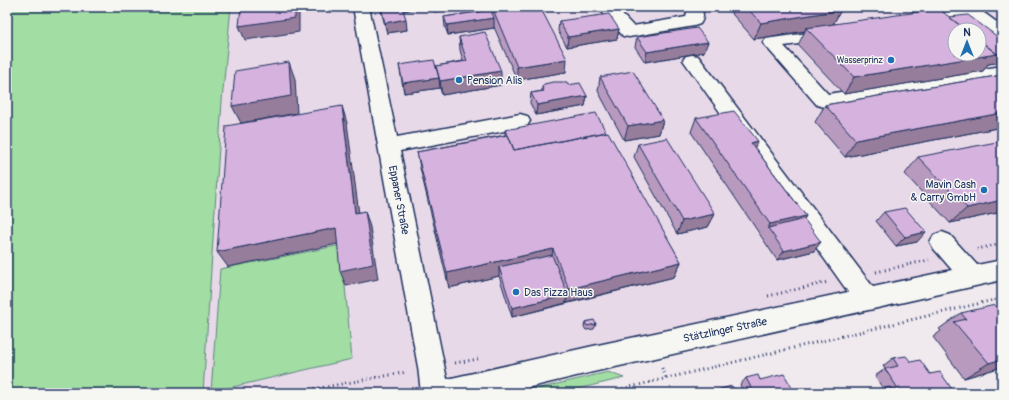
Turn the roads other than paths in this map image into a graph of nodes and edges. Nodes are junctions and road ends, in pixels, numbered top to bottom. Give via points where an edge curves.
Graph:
1 (361, 7) edge
2 (606, 7) edge
3 (692, 7) edge
4 (970, 10) edge
5 (904, 23) edge
6 (850, 32) edge
7 (1002, 34) edge
8 (692, 60) dead end
9 (1002, 72) edge
10 (520, 121) dead end
11 (388, 146) junction
12 (942, 242) dead end
13 (1002, 270) edge
14 (972, 276) junction
15 (868, 299) junction
16 (435, 393) edge
17 (448, 393) edge

1 - 11 street, Eppaner Straße
2 - 3 street via 629,32 694,21 695,11
4 - 5 street
4 - 7 street
6 - 9 street via 772,43 824,101
8 - 15 street
10 - 11 street
11 - 16 street, Eppaner Straße
12 - 14 street
13 - 14 street, Stätzlinger Straße
14 - 15 street, Stätzlinger Straße
15 - 17 street, Stätzlinger Straße

